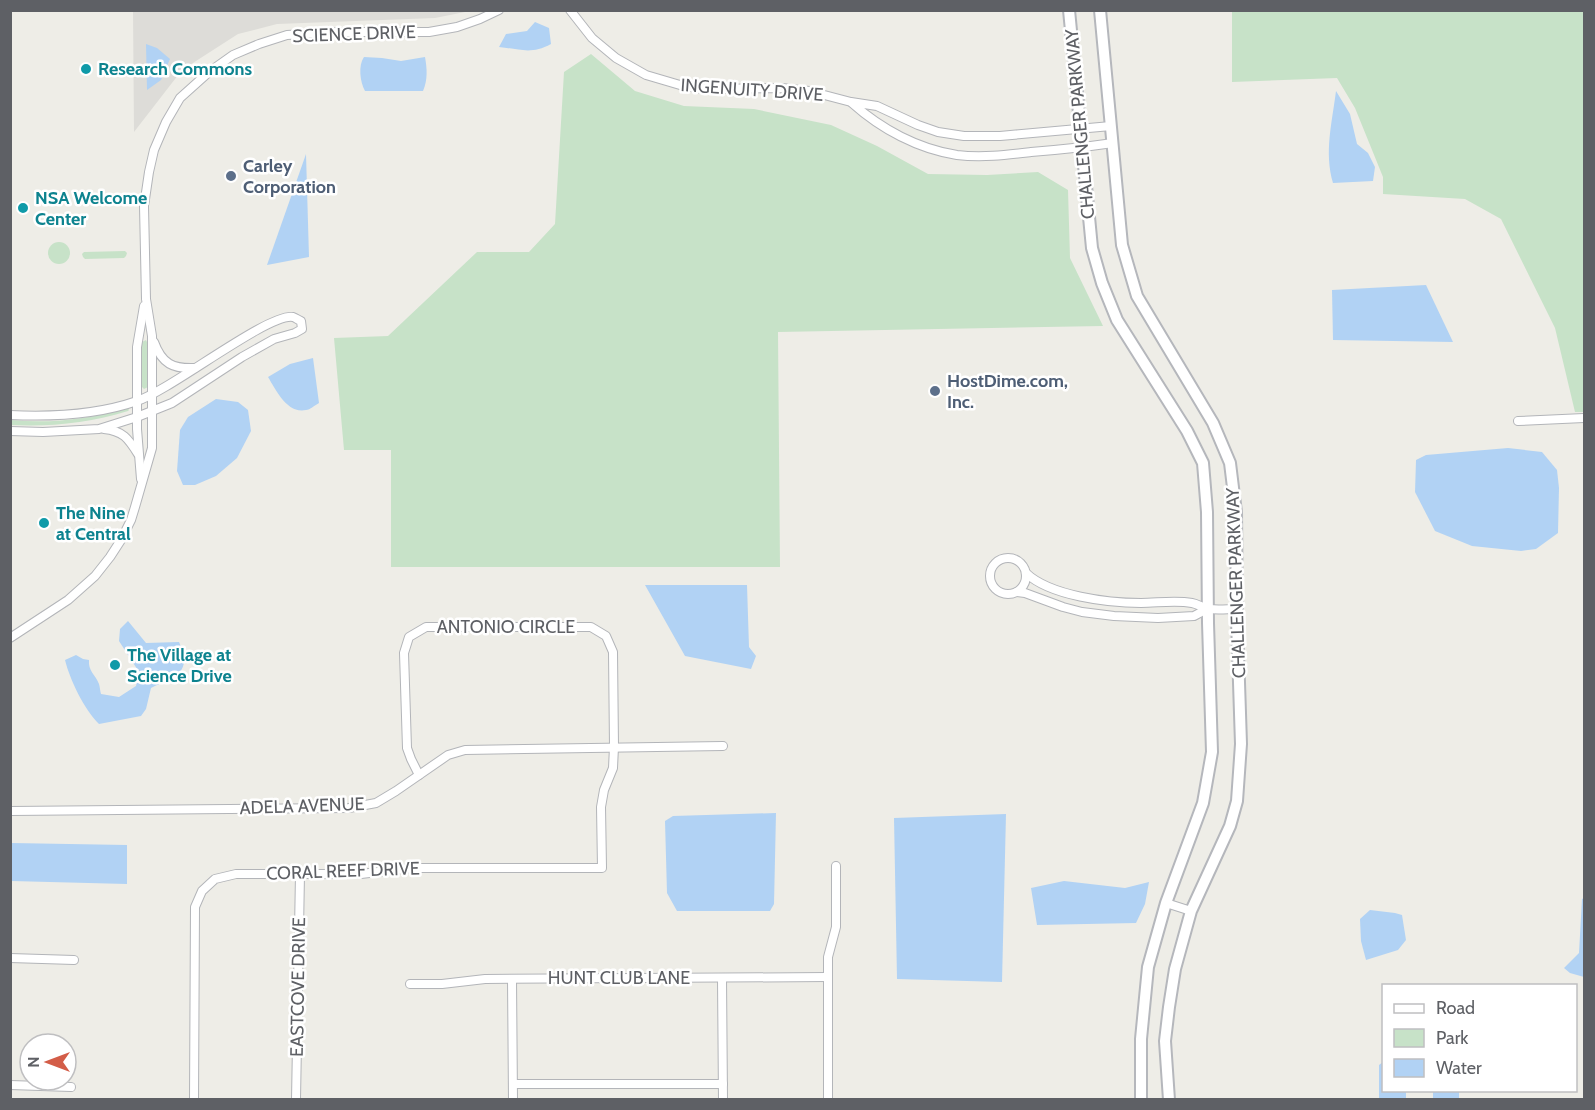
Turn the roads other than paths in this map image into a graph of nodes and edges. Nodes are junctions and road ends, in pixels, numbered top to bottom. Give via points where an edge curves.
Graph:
1 (499, 10) edge
2 (570, 10) edge
3 (1070, 10) edge
4 (1100, 10) edge
5 (851, 102) junction
6 (1111, 126) junction
7 (1081, 128) junction
8 (1113, 143) junction
9 (1083, 147) junction
10 (146, 299) junction
11 (152, 336) junction
12 (197, 368) junction
13 (152, 395) junction
14 (138, 401) junction
15 (152, 411) junction
16 (10, 415) edge
17 (138, 417) junction
18 (1584, 418) edge
19 (1518, 421) dead end
20 (99, 429) junction
21 (10, 430) edge
22 (138, 454) junction
23 (141, 484) junction
24 (1026, 573) junction
25 (1017, 592) junction
26 (1207, 609) junction
27 (1237, 609) junction
28 (10, 638) edge
29 (723, 746) dead end
30 (614, 747) junction
31 (419, 775) junction
32 (601, 807) joint
33 (10, 811) edge
34 (836, 866) dead end
35 (300, 874) junction
36 (1167, 903) junction
37 (1191, 911) junction
38 (10, 958) edge
39 (74, 960) dead end
40 (828, 977) junction
41 (722, 978) junction
42 (512, 979) junction
43 (410, 984) dead end
44 (513, 1084) junction
45 (723, 1084) junction
46 (194, 1100) edge
47 (296, 1100) edge
48 (513, 1100) edge
49 (723, 1100) edge
50 (828, 1100) edge
51 (1142, 1100) edge
52 (1169, 1100) edge

1 - 10 street, SCIENCE DRIVE via 470,23 437,31 287,35 233,55 209,72 180,98 154,150 144,206
2 - 5 street, INGENUITY DRIVE via 608,51 663,81 703,89 795,89
3 - 7 main road, CHALLENGER PARKWAY
4 - 6 main road, CHALLENGER PARKWAY
5 - 7 street, INGENUITY DRIVE via 877,105 918,125 964,136
5 - 9 street, INGENUITY DRIVE via 894,133 956,154 996,156
6 - 7 street, INGENUITY DRIVE
6 - 8 main road, CHALLENGER PARKWAY
7 - 9 main road, CHALLENGER PARKWAY
8 - 9 street, INGENUITY DRIVE
8 - 27 main road, CHALLENGER PARKWAY via 1122,245 1137,296 1213,423 1230,463 1236,512
9 - 26 main road, CHALLENGER PARKWAY via 1092,248 1116,320 1203,463
10 - 11 street, SCIENCE DRIVE
10 - 14 street, SCIENCE DRIVE via 137,347
11 - 12 street via 167,362
11 - 13 street, SCIENCE DRIVE
12 - 13 street
12 - 15 street via 259,328 292,317 301,321 302,329 274,339 172,403
13 - 14 street
13 - 15 street, SCIENCE DRIVE
14 - 16 street via 43,417
14 - 17 street, SCIENCE DRIVE
15 - 17 street
15 - 23 street, SCIENCE DRIVE via 152,448
17 - 20 street
17 - 22 street, SCIENCE DRIVE
18 - 19 street
20 - 21 street
20 - 22 street via 120,432
22 - 23 street, SCIENCE DRIVE
23 - 28 street, SCIENCE DRIVE via 126,530 95,576 68,600
24 - 25 street via 1024,585
24 - 25 street via 1024,566 1011,558 994,565 990,576 994,588 1004,594
24 - 26 street via 1052,589 1080,596 1119,602 1193,603
25 - 26 street via 1082,612 1114,616 1194,616
26 - 27 street
26 - 36 main road, CHALLENGER PARKWAY via 1212,752 1203,803
27 - 37 main road, CHALLENGER PARKWAY via 1241,744 1237,801 1230,826
29 - 30 street, ADELA AVENUE
30 - 31 street, ADELA AVENUE via 465,750 448,754
30 - 31 street, ANTONIO CIRCLE via 613,652 606,636 591,627 426,627 409,637 404,653 407,748
30 - 32 street, ANTONIO CIRCLE via 613,768
31 - 33 street, ADELA AVENUE via 376,803 349,808
32 - 35 street, CORAL REEF DRIVE via 602,868 411,868 361,874
34 - 40 street via 836,927 829,950
35 - 46 street, CORAL REEF DRIVE via 236,874 215,879 202,891 195,907
35 - 47 street, EASTCOVE DRIVE
36 - 37 street
36 - 51 main road, CHALLENGER PARKWAY via 1148,967 1141,1039
37 - 52 main road, CHALLENGER PARKWAY via 1168,1006 1165,1041
38 - 39 street
40 - 41 street, HUNT CLUB LANE
40 - 50 street
41 - 42 street, HUNT CLUB LANE
41 - 45 street
42 - 43 street, HUNT CLUB LANE
42 - 44 street
44 - 45 street
44 - 48 street
45 - 49 street

